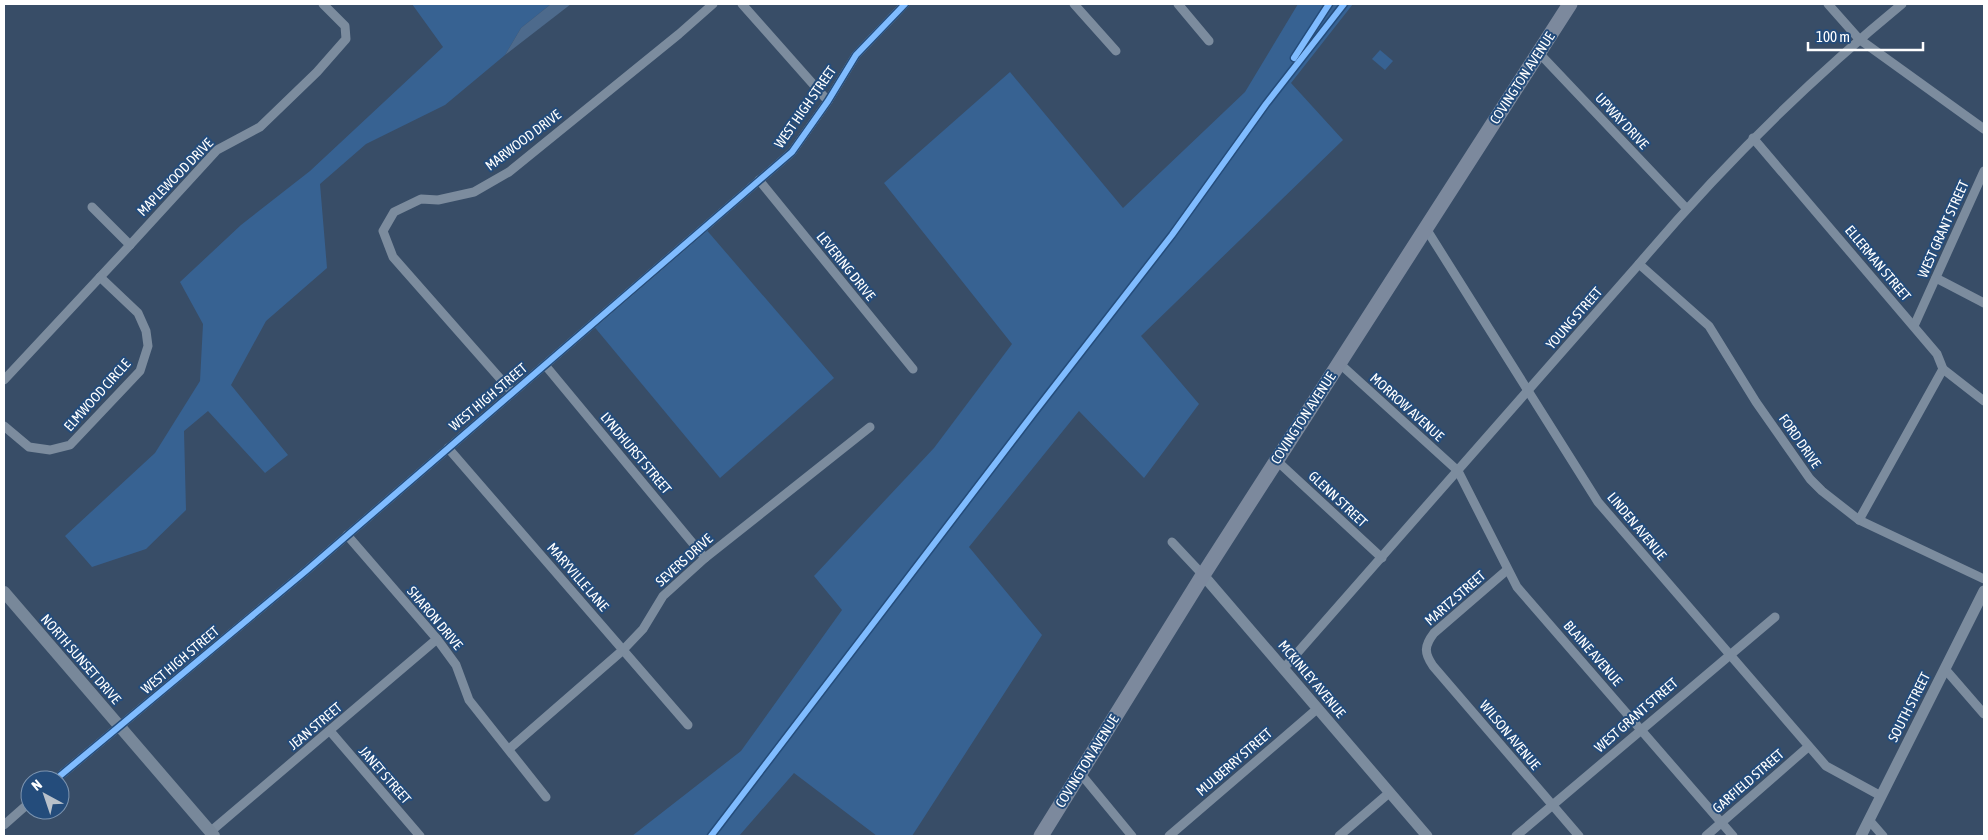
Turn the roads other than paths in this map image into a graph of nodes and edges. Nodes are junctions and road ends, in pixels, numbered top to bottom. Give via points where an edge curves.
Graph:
1 (323, 4) edge
2 (714, 4) edge
3 (742, 4) edge
4 (905, 4) edge
5 (1075, 4) edge
6 (1178, 4) edge
7 (1570, 4) edge
8 (1828, 4) edge
9 (1902, 4) edge
10 (1859, 39) junction
11 (1209, 41) dead end
12 (1116, 51) dead end
13 (1539, 53) junction
14 (828, 101) junction
15 (1984, 129) edge
16 (1753, 138) junction
17 (1984, 171) edge
18 (758, 180) junction
19 (92, 206) dead end
20 (1686, 208) junction
21 (1425, 227) junction
22 (130, 245) junction
23 (1640, 264) junction
24 (100, 277) junction
25 (1936, 278) junction
26 (1984, 303) edge
27 (1914, 326) junction
28 (1339, 363) junction
29 (545, 365) junction
30 (913, 369) dead end
31 (1942, 369) junction
32 (4, 380) edge
33 (512, 392) junction
34 (1527, 392) junction
35 (1984, 401) edge
36 (4, 426) edge
37 (870, 427) dead end
38 (448, 448) junction
39 (1276, 460) junction
40 (1458, 471) junction
41 (1859, 520) junction
42 (347, 535) junction
43 (1172, 542) dead end
44 (705, 558) junction
45 (1382, 558) junction
46 (1507, 570) junction
47 (1202, 575) junction
48 (1984, 579) edge
49 (1984, 590) edge
50 (4, 592) edge
51 (1775, 617) dead end
52 (437, 639) junction
53 (1425, 649) joint
54 (623, 650) junction
55 (1729, 654) junction
56 (1284, 668) junction
57 (1945, 669) junction
58 (1317, 709) junction
59 (1984, 714) edge
60 (688, 725) dead end
61 (119, 727) junction
62 (1640, 730) junction
63 (330, 731) junction
64 (1808, 747) junction
65 (509, 749) junction
66 (67, 770) edge
67 (1080, 773) junction
68 (1389, 793) junction
69 (1881, 796) junction
70 (546, 797) dead end
71 (1552, 805) junction
72 (20, 811) edge
73 (1869, 820) junction
74 (1722, 823) junction
75 (4, 826) edge
76 (212, 834) edge
77 (420, 836) edge
78 (1042, 836) edge
79 (1132, 836) edge
80 (1169, 836) edge
81 (1339, 836) edge
82 (1427, 836) edge
83 (1516, 836) edge
84 (1579, 836) edge
85 (1706, 836) edge
86 (1733, 836) edge
87 (1861, 836) edge
88 (1883, 836) edge

1 - 22 street, MAPLEWOOD DRIVE via 345,26 346,39 260,127 216,150
2 - 33 street, MARWOOD DRIVE via 509,172 474,192 438,200 421,199 394,212 383,231 393,257
3 - 14 street
4 - 14 street, WEST HIGH STREET via 856,55
5 - 12 street
6 - 11 street
7 - 13 main road, COVINGTON AVENUE
8 - 10 street
9 - 10 street, YOUNG STREET
10 - 15 street
10 - 16 street, YOUNG STREET
13 - 20 street, UPWAY DRIVE
13 - 21 main road, COVINGTON AVENUE
14 - 18 street, WEST HIGH STREET via 792,152
16 - 20 street, YOUNG STREET
16 - 27 street, ELLERMAN STREET
17 - 25 street, WEST GRANT STREET
18 - 29 street, WEST HIGH STREET
18 - 30 street, LEVERING DRIVE
19 - 22 street
20 - 23 street, YOUNG STREET
21 - 28 main road, COVINGTON AVENUE
21 - 34 street, LINDEN AVENUE
22 - 24 street, MAPLEWOOD DRIVE
23 - 34 street, YOUNG STREET
23 - 41 street, FORD DRIVE via 1709,326 1756,402 1810,479
24 - 32 street, MAPLEWOOD DRIVE
24 - 36 street, ELMWOOD CIRCLE via 138,313 146,331 148,346 140,371 70,445 50,450 29,447
25 - 26 street
25 - 27 street, WEST GRANT STREET
27 - 31 street, ELLERMAN STREET via 1937,354
28 - 39 main road, COVINGTON AVENUE
28 - 40 street, MORROW AVENUE
29 - 33 street, WEST HIGH STREET
29 - 44 street, LYNDHURST STREET
31 - 35 street, ELLERMAN STREET
31 - 41 street
33 - 38 street, WEST HIGH STREET
34 - 40 street, YOUNG STREET
34 - 55 street, LINDEN AVENUE via 1598,502
37 - 44 street, SEVERS DRIVE
38 - 42 street, WEST HIGH STREET
38 - 54 street, MARYVILLE LANE
39 - 45 street, GLENN STREET
39 - 47 main road, COVINGTON AVENUE
40 - 45 street, YOUNG STREET
40 - 46 street, BLAINE AVENUE
41 - 48 street, FORD DRIVE
42 - 52 street, SHARON DRIVE
42 - 61 street, WEST HIGH STREET
43 - 47 street, MCKINLEY AVENUE
44 - 54 street, SEVERS DRIVE via 663,596 643,629
45 - 56 street, YOUNG STREET
46 - 53 street, MARTZ STREET via 1434,633
46 - 62 street, BLAINE AVENUE via 1517,588
47 - 56 street, MCKINLEY AVENUE
47 - 67 main road, COVINGTON AVENUE
49 - 57 street, SOUTH STREET
50 - 61 main road, NORTH SUNSET DRIVE
51 - 55 street, WEST GRANT STREET
52 - 63 street, JEAN STREET
52 - 65 street, SHARON DRIVE via 456,665 469,700
53 - 71 street, WILSON AVENUE via 1433,666
54 - 60 street, MARYVILLE LANE
54 - 65 street, SEVERS DRIVE
55 - 62 street, WEST GRANT STREET
55 - 64 street, LINDEN AVENUE
56 - 58 street, MCKINLEY AVENUE
57 - 59 street
57 - 69 street, SOUTH STREET
58 - 68 street, MCKINLEY AVENUE
58 - 80 street, MULBERRY STREET
61 - 66 street, WEST HIGH STREET
61 - 76 main road, NORTH SUNSET DRIVE
62 - 71 street, WEST GRANT STREET
62 - 74 street, BLAINE AVENUE
63 - 76 street, JEAN STREET
63 - 77 street, JANET STREET
64 - 69 street, LINDEN AVENUE via 1826,766
64 - 74 street, GARFIELD STREET
65 - 70 street, SHARON DRIVE
67 - 78 main road, COVINGTON AVENUE
67 - 79 street
68 - 81 street
68 - 82 street, MCKINLEY AVENUE
69 - 73 street, SOUTH STREET
71 - 83 street, WEST GRANT STREET
71 - 84 street, WILSON AVENUE
72 - 75 street
73 - 87 street, SOUTH STREET
73 - 88 street
74 - 85 street, GARFIELD STREET
74 - 86 street, BLAINE AVENUE

